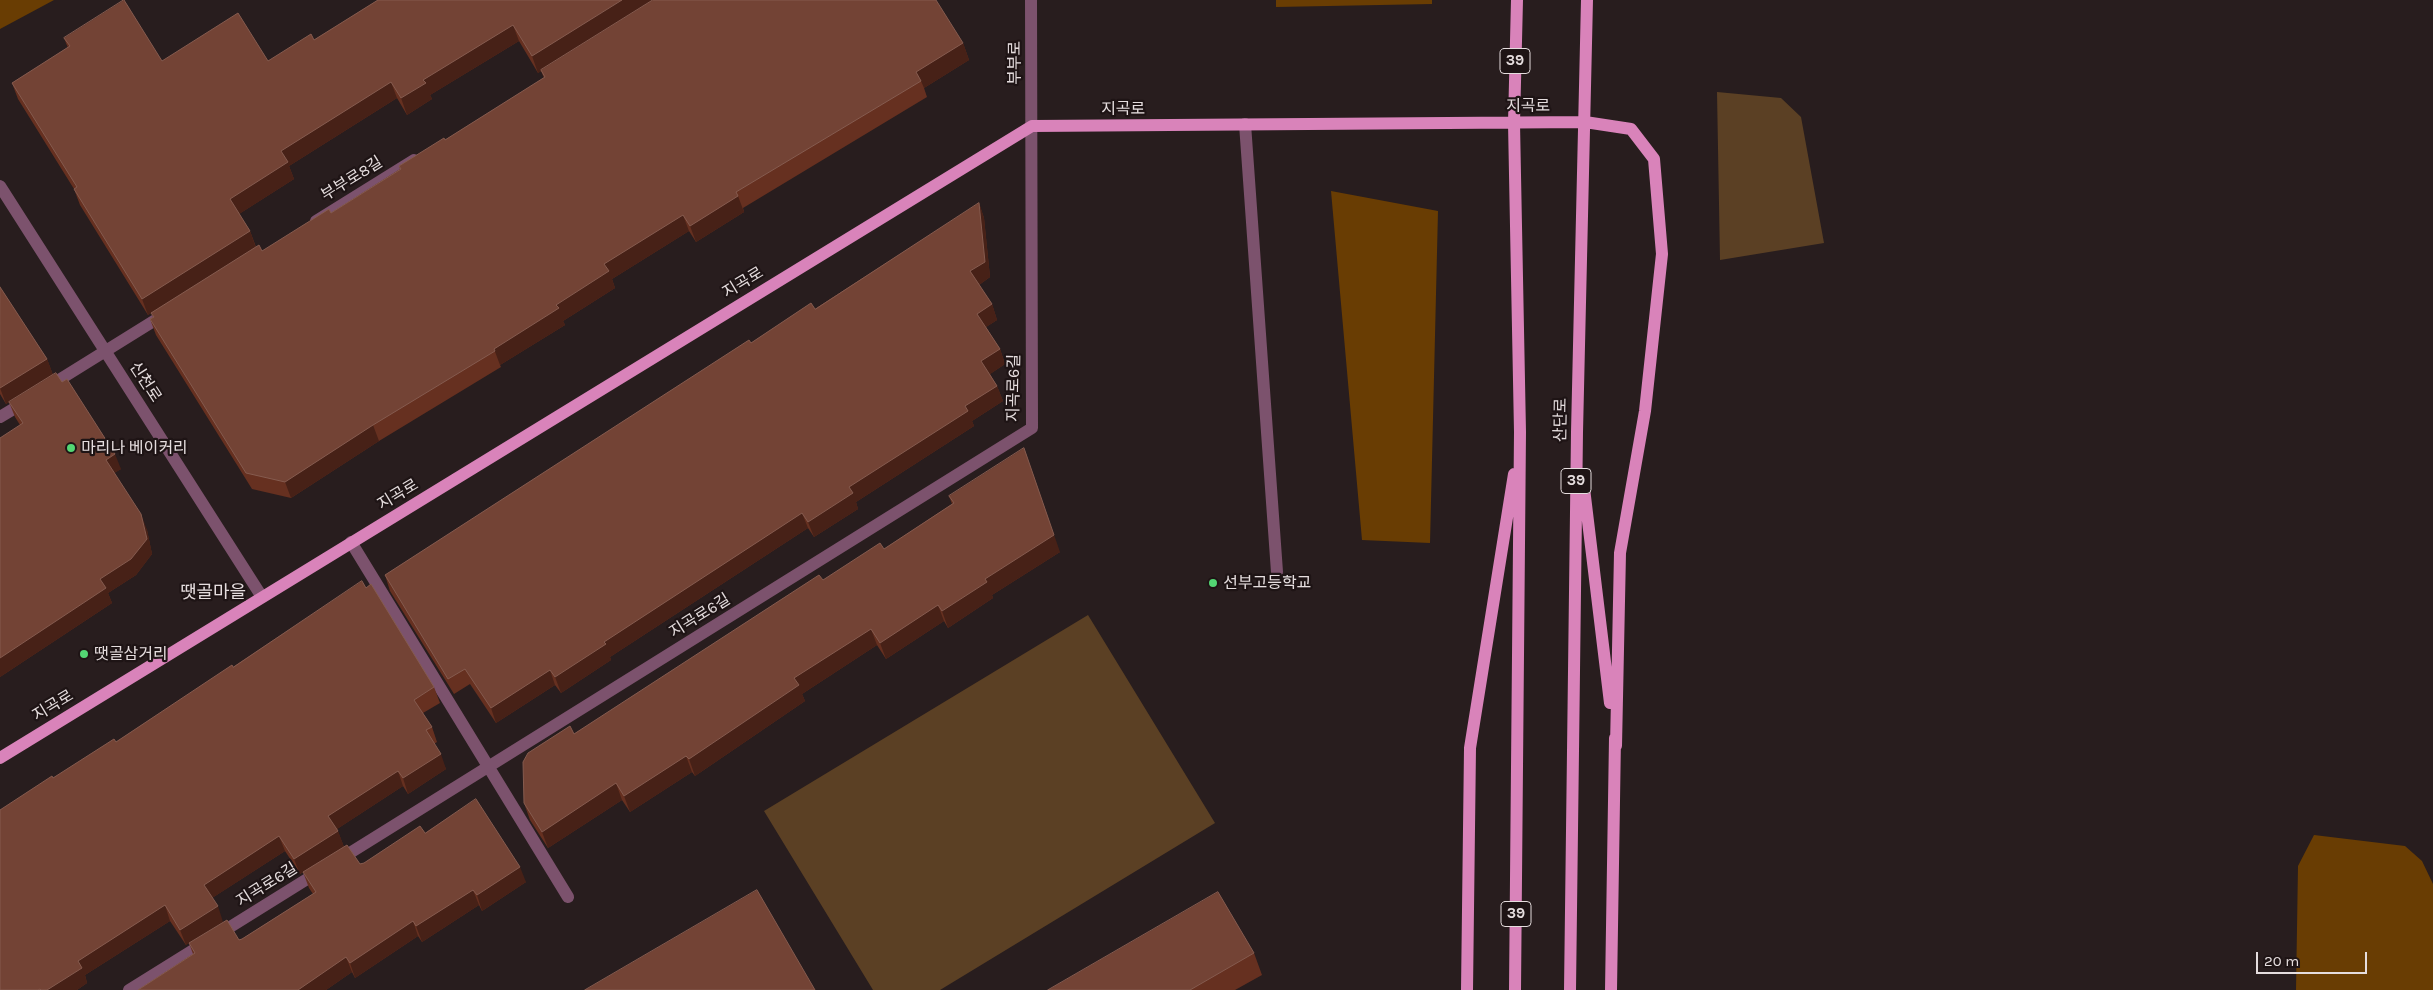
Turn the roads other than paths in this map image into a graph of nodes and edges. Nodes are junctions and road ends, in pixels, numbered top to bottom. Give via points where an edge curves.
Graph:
1 (1031, 0) edge
2 (1517, 0) edge
3 (1587, 0) edge
4 (1514, 122) junction
5 (1585, 122) junction
6 (1245, 124) junction
7 (1032, 126) junction
8 (426, 152) edge
9 (0, 186) edge
10 (308, 226) edge
11 (173, 310) edge
12 (106, 351) junction
13 (0, 417) edge
14 (1520, 432) junction
15 (1577, 432) junction
16 (351, 542) junction
17 (1277, 572) dead end
18 (262, 597) junction
19 (1616, 746) junction
20 (0, 758) edge
21 (488, 766) junction
22 (568, 897) dead end
23 (128, 990) edge
24 (1467, 990) edge
25 (1515, 990) edge
26 (1570, 990) edge
27 (1611, 990) edge

1 - 7 street, 부부로
2 - 4 main road, 39
3 - 5 main road, 산단로 / 39
4 - 5 main road, 지곡로
4 - 6 main road, 지곡로
4 - 14 main road, 39
5 - 15 main road, 산단로 / 39
5 - 19 main road, 지곡로 via 1631,129 1654,159 1662,254 1645,411 1620,553
6 - 7 main road, 지곡로
6 - 17 street
7 - 16 main road, 지곡로
7 - 21 street, 지곡로6길 via 1032,428
8 - 10 street, 부부로8길
9 - 12 street, 신천로
11 - 12 street
12 - 13 street
12 - 18 street, 신천로
14 - 24 main road via 1470,748
14 - 25 main road, 39
15 - 19 main road
15 - 26 main road, 산단로 / 39
16 - 18 main road, 지곡로
16 - 21 street
18 - 20 main road, 지곡로
19 - 27 main road
21 - 22 street
21 - 23 street, 지곡로6길

